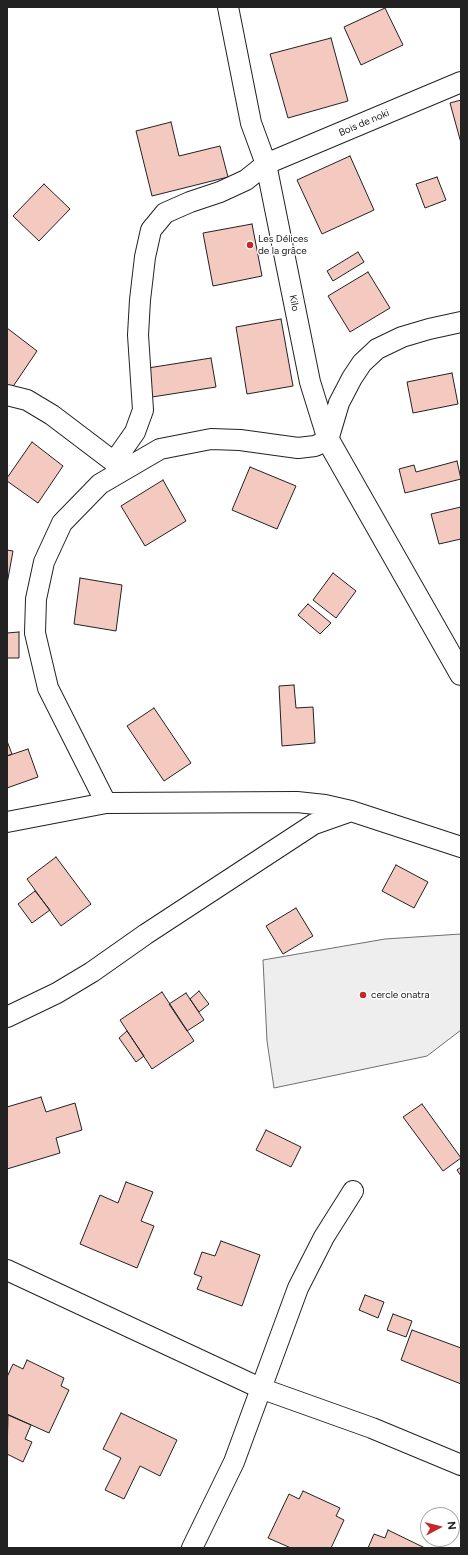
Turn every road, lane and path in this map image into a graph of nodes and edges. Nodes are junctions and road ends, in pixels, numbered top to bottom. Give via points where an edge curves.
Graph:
1 (228, 7) edge
2 (461, 82) edge
3 (266, 164) junction
4 (461, 322) edge
5 (7, 395) edge
6 (328, 440) junction
7 (120, 465) junction
8 (461, 674) edge
9 (106, 803) junction
10 (351, 811) junction
11 (7, 822) edge
12 (461, 847) edge
13 (7, 1017) edge
14 (353, 1190) dead end
15 (7, 1270) edge
16 (260, 1388) junction
17 (461, 1465) edge
18 (192, 1548) edge

1 - 3 street, Kilo via 251,123
2 - 3 street, Bois de noki
3 - 6 street, Kilo via 310,382
3 - 7 street, Bois de noki via 246,180 165,213 151,230 140,300 138,342 143,410
4 - 6 street via 402,337 377,349 362,363 352,378 339,403
5 - 7 street via 27,400 52,415
6 - 7 street via 315,446 298,448 211,439 160,448
6 - 8 street
7 - 9 street via 62,523 44,562 36,599 35,634 48,688
9 - 10 street via 297,802
9 - 11 street
10 - 12 street
10 - 13 street via 314,824 92,972
14 - 16 street via 324,1237 298,1288
15 - 16 street
16 - 17 street via 372,1428
16 - 18 street via 234,1462

